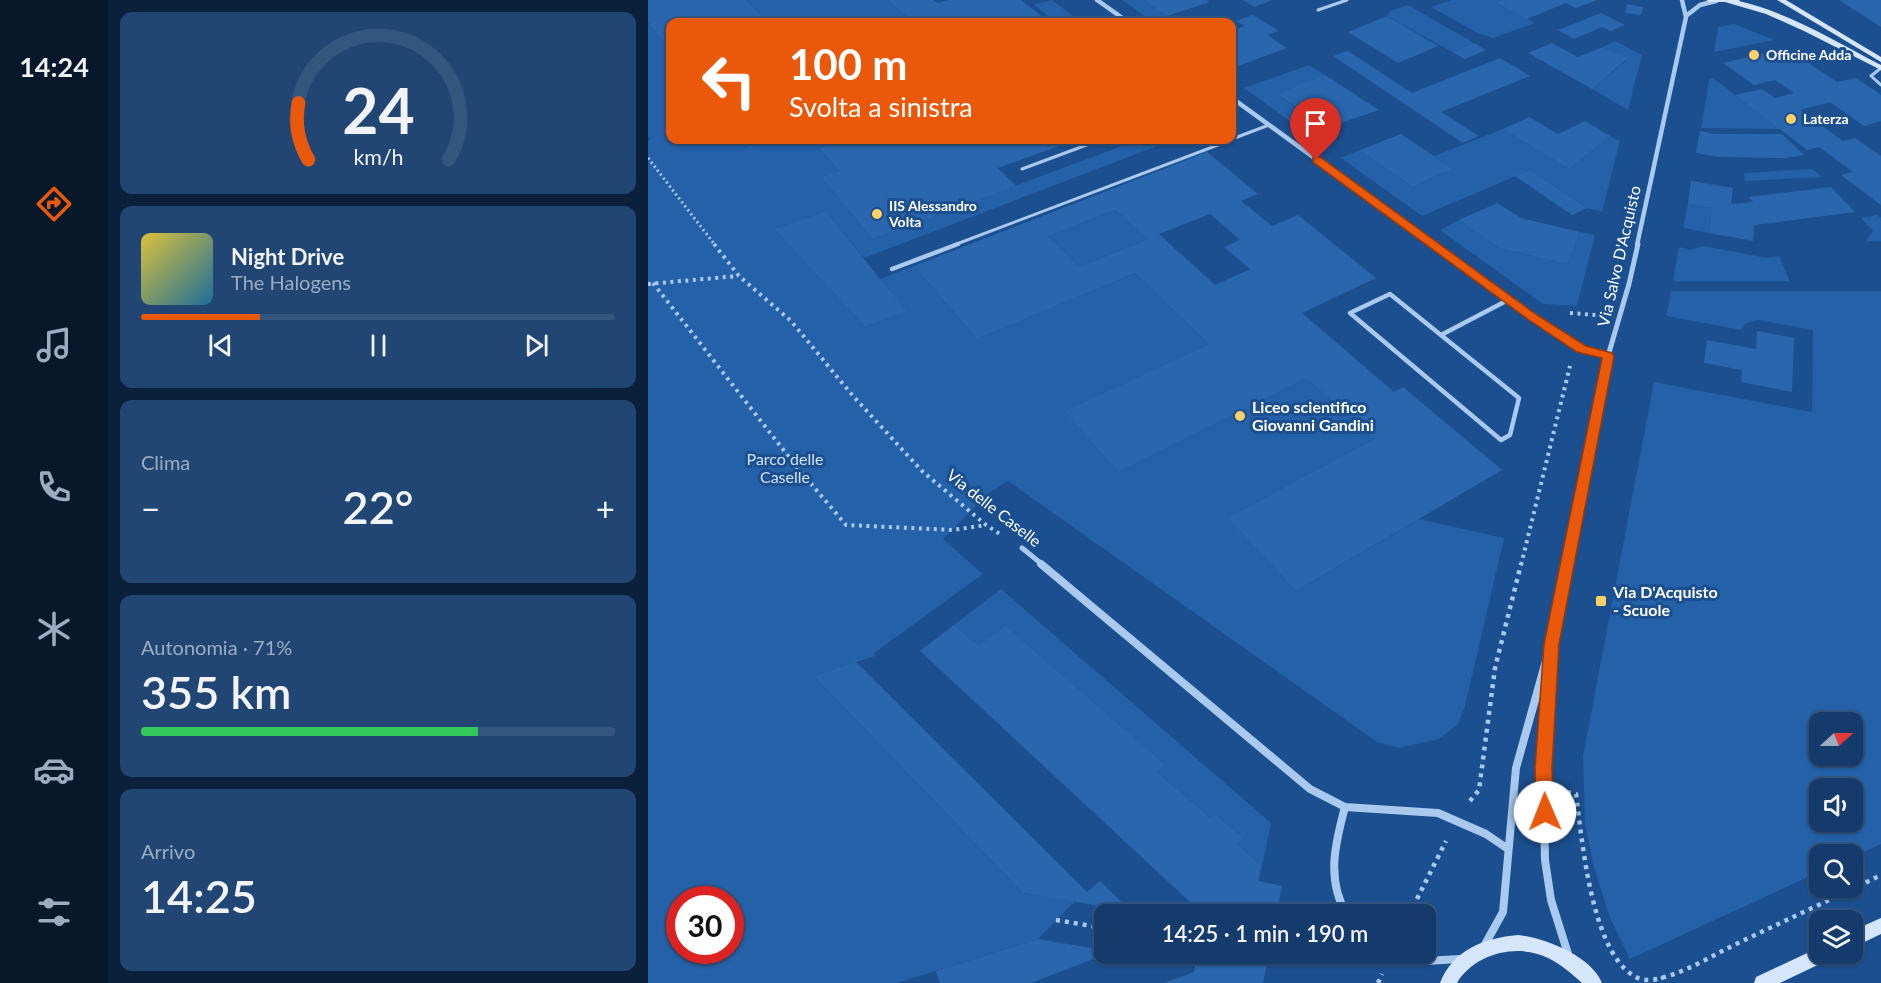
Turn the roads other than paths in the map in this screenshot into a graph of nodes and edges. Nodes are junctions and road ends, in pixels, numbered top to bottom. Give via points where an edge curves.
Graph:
1 (1097, 0) edge
2 (1347, 0) edge
3 (1682, 0) edge
4 (1710, 0) edge
5 (1741, 0) edge
6 (1781, 0) edge
7 (1724, 1) edge
8 (1318, 10) dead end
9 (1686, 17) junction
10 (1122, 18) edge
11 (1881, 60) edge
12 (1881, 68) edge
13 (1881, 85) edge
14 (1236, 101) edge
15 (1269, 125) junction
16 (1236, 137) edge
17 (1089, 144) edge
18 (1218, 144) edge
19 (1022, 169) dead end
20 (892, 269) dead end
21 (1508, 300) junction
22 (1441, 335) junction
23 (1608, 356) junction
24 (1022, 548) road end
25 (1551, 644) junction
26 (1344, 807) junction
27 (1508, 849) junction
28 (1343, 904) edge
29 (1881, 926) edge
30 (1863, 934) edge
31 (1475, 954) junction
32 (1809, 960) edge
33 (1570, 961) junction
34 (1436, 963) edge
35 (1448, 983) edge
36 (1594, 983) edge
37 (1762, 983) edge

1 - 10 street
2 - 8 lane
3 - 9 street, Via Salvo D'Acquisto
4 - 7 street
5 - 7 street
6 - 11 street
7 - 9 street via 1700,5
7 - 12 street via 1782,18
9 - 23 street, Via Salvo D'Acquisto via 1629,284
12 - 13 lane via 1871,76
14 - 15 street
15 - 16 lane
15 - 21 street
17 - 19 lane
18 - 20 lane
21 - 22 lane
21 - 23 street via 1582,349
22 - 22 lane via 1519,398 1510,435 1501,440 1350,313 1390,294
23 - 25 street, Via Salvo D'Acquisto
24 - 26 street, Via delle Caselle via 1310,789
25 - 27 street, Via Salvo D'Acquisto via 1516,768
25 - 33 street, Via Salvo D'Acquisto via 1543,768 1545,860 1551,900
26 - 27 street, Via delle Caselle via 1438,813
26 - 28 street via 1333,863 1334,880
27 - 31 street, Via Salvo D'Acquisto via 1503,912
29 - 30 street
31 - 33 street via 1492,946 1518,942 1545,948
31 - 34 street
31 - 35 street
32 - 37 street
33 - 36 street

